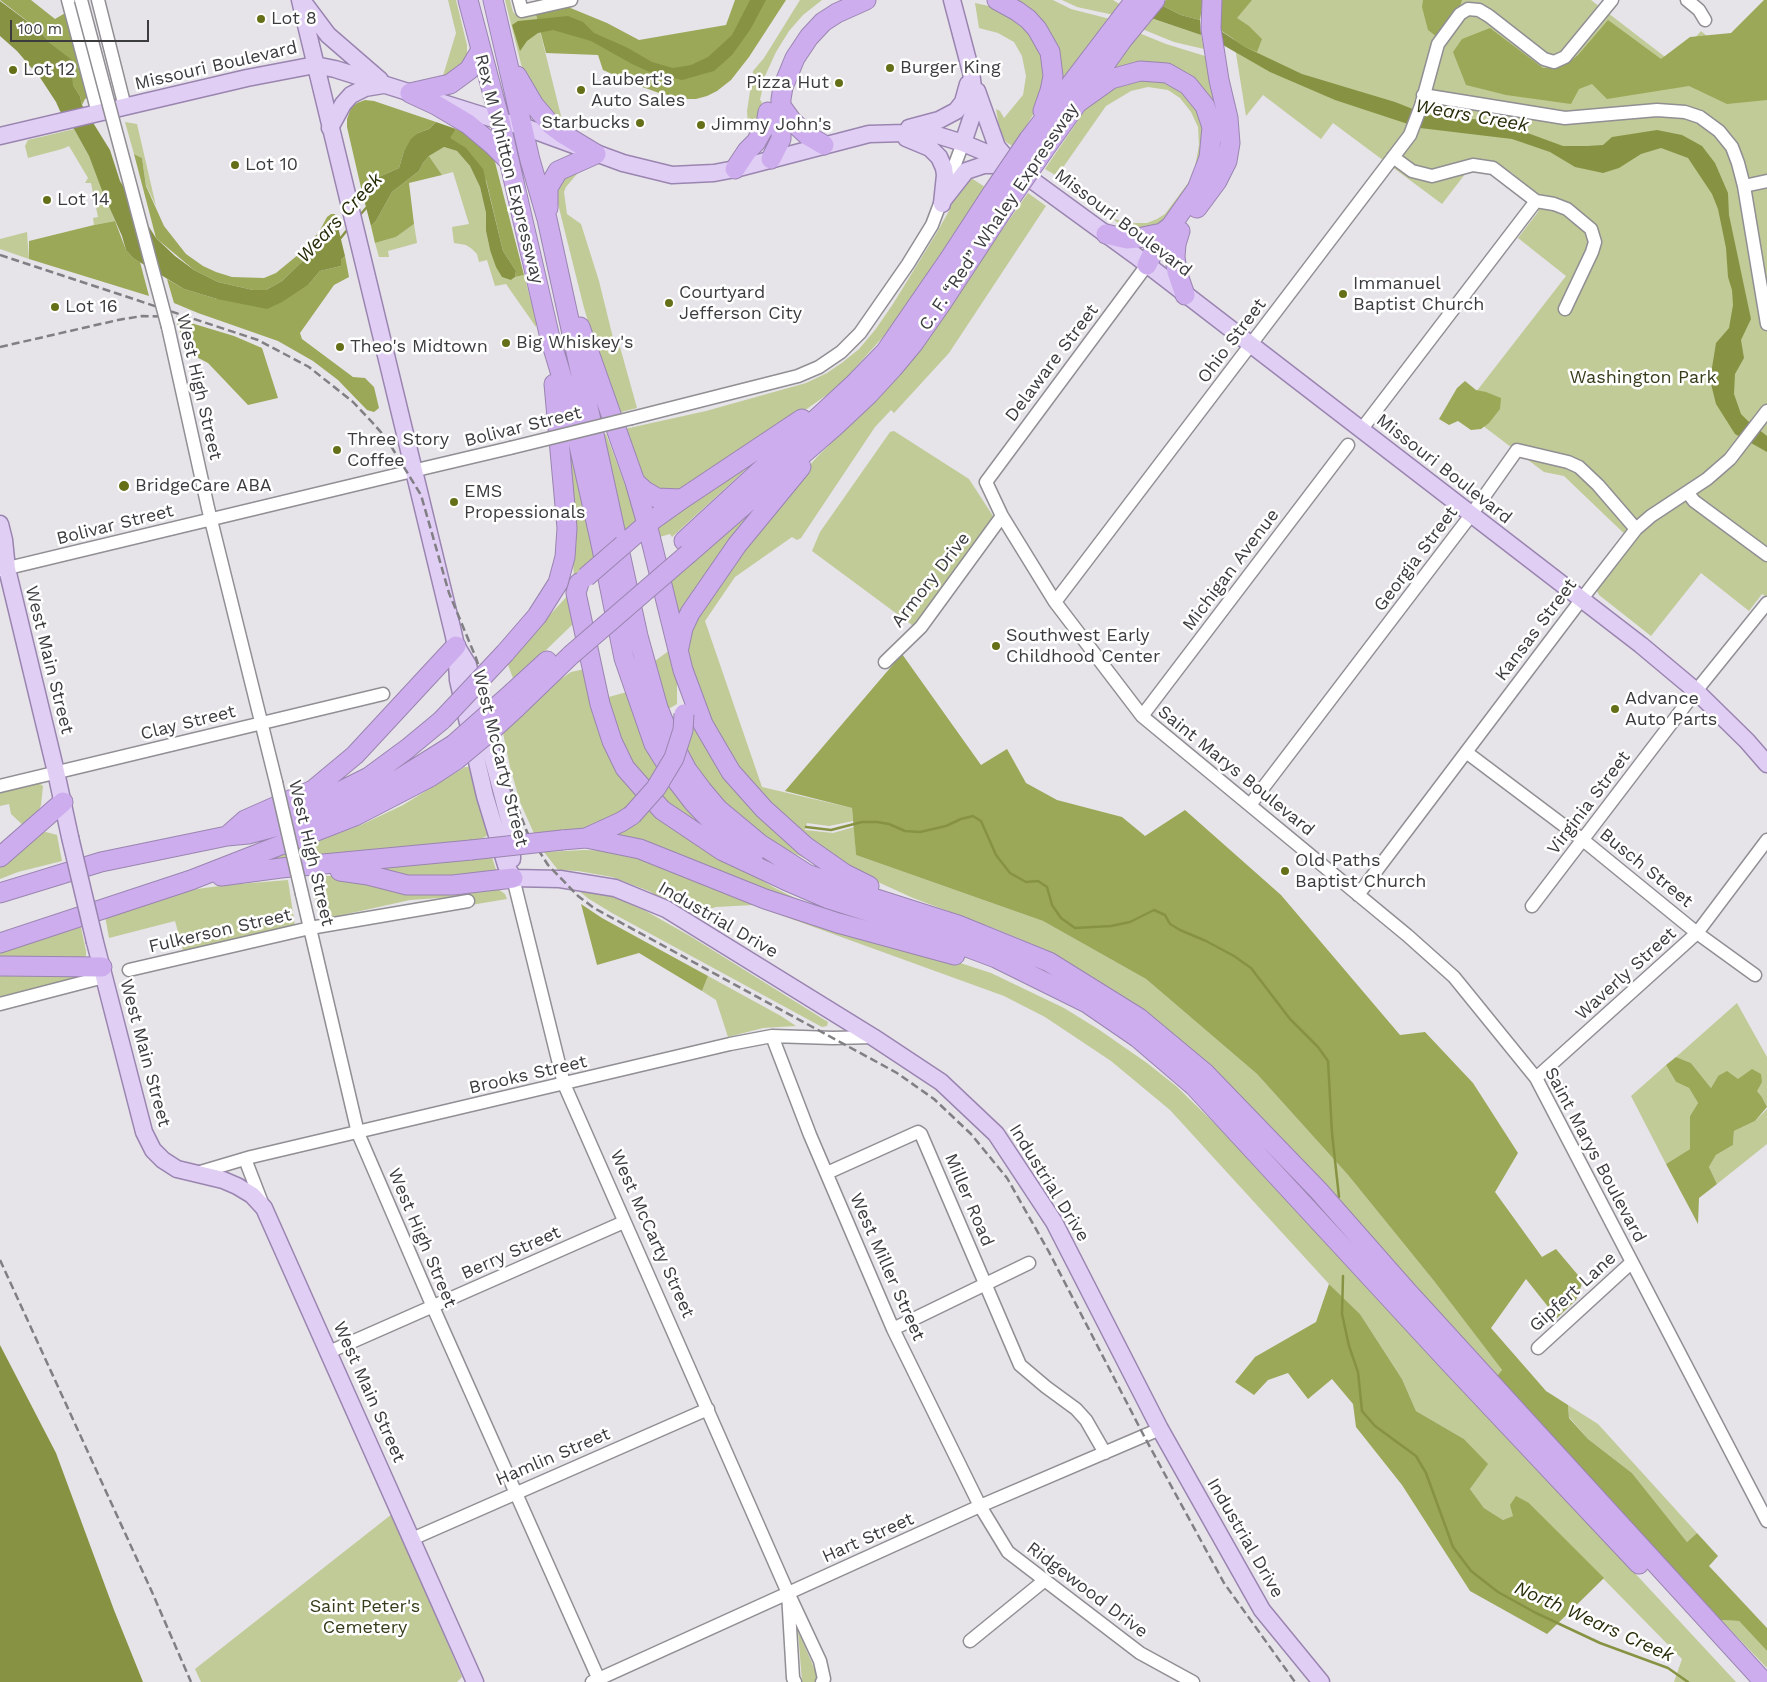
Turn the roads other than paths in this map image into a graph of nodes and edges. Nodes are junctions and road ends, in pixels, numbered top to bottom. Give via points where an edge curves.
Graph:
1 (68, 0) edge
2 (82, 0) edge
3 (98, 0) edge
4 (301, 0) edge
5 (468, 0) edge
6 (493, 0) edge
7 (572, 0) edge
8 (841, 0) edge
9 (866, 0) edge
10 (952, 0) edge
11 (997, 0) edge
12 (1135, 0) edge
13 (1155, 0) edge
14 (1212, 0) edge
15 (1612, 0) edge
16 (1687, 0) edge
17 (520, 5) edge
18 (1705, 20) dead end
19 (1118, 33) junction
20 (481, 50) junction
21 (508, 56) junction
22 (314, 65) junction
23 (971, 72) junction
24 (385, 85) junction
25 (410, 93) junction
26 (1422, 101) junction
27 (1076, 104) junction
28 (125, 107) junction
29 (775, 109) junction
30 (98, 113) junction
31 (500, 122) junction
32 (522, 126) junction
33 (330, 128) junction
34 (887, 133) junction
35 (0, 136) edge
36 (1029, 139) junction
37 (963, 143) junction
38 (824, 145) junction
39 (596, 154) junction
40 (1393, 157) junction
41 (771, 159) junction
42 (509, 162) junction
43 (735, 169) junction
44 (1025, 175) junction
45 (1767, 181) edge
46 (1744, 186) junction
47 (1001, 197) junction
48 (1536, 201) junction
49 (942, 204) junction
50 (547, 219) junction
51 (1177, 228) junction
52 (1106, 234) junction
53 (1147, 265) junction
54 (562, 295) junction
55 (1184, 295) junction
56 (1565, 308) dead end
57 (1767, 324) edge
58 (550, 338) junction
59 (1251, 345) junction
60 (853, 385) junction
61 (1765, 414) edge
62 (835, 426) junction
63 (1361, 430) junction
64 (1348, 445) dead end
65 (415, 470) junction
66 (635, 482) junction
67 (986, 482) joint
68 (1688, 493) junction
69 (682, 499) junction
70 (1471, 515) junction
71 (1002, 516) junction
72 (211, 520) junction
73 (0, 524) edge
74 (647, 524) junction
75 (1636, 529) junction
76 (683, 550) junction
77 (1767, 555) edge
78 (2, 566) edge
79 (582, 580) junction
80 (1580, 600) junction
81 (1055, 602) junction
82 (1767, 603) edge
83 (537, 616) junction
84 (456, 646) junction
85 (678, 651) junction
86 (884, 662) dead end
87 (683, 670) junction
88 (1696, 691) junction
89 (383, 694) dead end
90 (1142, 716) junction
91 (261, 723) junction
92 (454, 752) junction
93 (1466, 752) junction
94 (1767, 764) edge
95 (56, 772) junction
96 (0, 786) edge
97 (63, 802) junction
98 (1250, 805) junction
99 (228, 836) junction
100 (586, 838) junction
101 (1584, 840) junction
102 (1767, 840) edge
103 (0, 857) edge
104 (282, 868) junction
105 (513, 878) junction
106 (190, 880) junction
107 (785, 880) junction
108 (0, 892) edge
109 (1358, 895) junction
110 (468, 901) dead end
111 (1532, 906) dead end
112 (917, 912) junction
113 (310, 928) junction
114 (1697, 932) junction
115 (0, 942) edge
116 (0, 966) edge
117 (129, 970) dead end
118 (103, 972) junction
119 (1755, 975) dead end
120 (1070, 994) junction
121 (0, 1004) edge
122 (772, 1036) junction
123 (873, 1037) junction
124 (1536, 1078) junction
125 (564, 1084) junction
126 (358, 1133) junction
127 (245, 1159) junction
128 (827, 1173) junction
129 (194, 1174) junction
130 (264, 1208) junction
131 (624, 1222) junction
132 (1632, 1262) junction
133 (1029, 1263) dead end
134 (985, 1284) junction
135 (432, 1307) junction
136 (894, 1329) junction
137 (1538, 1348) dead end
138 (329, 1352) junction
139 (708, 1409) junction
140 (1160, 1429) junction
141 (1105, 1453) junction
142 (516, 1492) junction
143 (980, 1506) junction
144 (1767, 1521) edge
145 (412, 1539) junction
146 (1044, 1580) junction
147 (788, 1593) junction
148 (970, 1641) dead end
149 (597, 1681) edge
150 (475, 1682) edge
151 (795, 1682) edge
152 (822, 1682) edge
153 (1192, 1682) edge
154 (1321, 1682) edge
155 (1748, 1682) edge
156 (1764, 1682) edge

1 - 30 street
2 - 72 street, West High Street, bridge via 168,327
3 - 28 street
4 - 22 main road, West McCarty Street
4 - 24 main road via 328,35
5 - 20 highway, Rex M Whitton Expressway
6 - 21 highway, Rex M Whitton Expressway
7 - 17 street
8 - 29 highway via 798,35 786,53 774,81
9 - 29 highway via 837,12 809,36 788,72
10 - 23 main road
11 - 36 highway via 1028,19 1050,52 1053,76 1050,91
12 - 19 highway, C. F. “Red” Whaley Expressway
13 - 19 highway, C. F. “Red” Whaley Expressway
14 - 51 highway via 1211,29 1230,144 1227,161 1217,181
15 - 26 street, Ohio Street via 1565,57 1554,62 1544,59 1489,16 1479,10 1468,9 1460,14 1438,44
16 - 18 street
19 - 27 highway, C. F. “Red” Whaley Expressway
19 - 36 highway, C. F. “Red” Whaley Expressway
20 - 25 highway via 469,70 450,84
20 - 31 highway, Rex M Whitton Expressway
21 - 32 highway, Rex M Whitton Expressway
21 - 39 highway via 523,87 544,118
22 - 24 main road, Missouri Boulevard
22 - 28 main road, Missouri Boulevard
22 - 33 main road, West McCarty Street
23 - 34 main road via 963,102 956,111 939,120
23 - 37 main road via 973,113
23 - 44 main road via 997,147
24 - 25 main road, Missouri Boulevard
24 - 33 main road via 364,88 351,95
25 - 31 main road, Missouri Boulevard
25 - 42 highway via 468,124
26 - 40 street, Ohio Street via 1413,129
26 - 46 street via 1566,118 1657,110 1685,112 1700,117 1719,131 1732,147
27 - 47 highway, C. F. “Red” Whaley Expressway, bridge via 1044,150
27 - 51 highway via 1111,78 1140,71 1167,73 1188,85 1205,106 1212,127 1209,158
28 - 30 main road, Missouri Boulevard
29 - 38 highway
29 - 41 highway via 781,139
29 - 43 highway
30 - 35 main road, Missouri Boulevard
31 - 32 main road, Missouri Boulevard
31 - 42 highway, Rex M Whitton Expressway
32 - 39 main road, Missouri Boulevard
32 - 50 highway, Rex M Whitton Expressway
33 - 65 main road, West McCarty Street
34 - 37 main road, Missouri Boulevard via 937,135
34 - 38 main road, Missouri Boulevard
34 - 49 main road via 920,143 939,157 946,175
36 - 47 highway, C. F. “Red” Whaley Expressway, bridge
37 - 44 main road, Missouri Boulevard via 999,158
37 - 49 street, Bolivar Street
38 - 41 main road, Missouri Boulevard
39 - 43 main road, Missouri Boulevard via 672,175
39 - 50 highway via 558,171 548,188
40 - 48 street via 1412,171 1432,176 1473,165 1493,168
40 - 59 street, Ohio Street
41 - 43 main road, Missouri Boulevard
42 - 58 highway, Rex M Whitton Expressway
44 - 49 main road via 1000,165 975,167 966,171
44 - 52 main road, Missouri Boulevard
45 - 46 street
46 - 57 street
47 - 60 highway, C. F. “Red” Whaley Expressway via 950,258 891,344
47 - 62 highway, C. F. “Red” Whaley Expressway via 913,344 869,394
48 - 56 street via 1567,209 1591,229 1595,242
48 - 63 street
49 - 65 street, Bolivar Street, bridge via 908,264 860,333 819,367 798,376
50 - 54 highway, Rex M Whitton Expressway
51 - 52 highway via 1127,239
51 - 53 highway via 1154,250
51 - 55 highway via 1175,258
52 - 53 main road, Missouri Boulevard
53 - 55 main road, Missouri Boulevard
53 - 67 street, Delaware Street
54 - 66 highway via 579,324
54 - 112 highway, Rex M Whitton Expressway via 638,636 658,708 687,770 718,809 760,844 807,874
55 - 59 main road, Missouri Boulevard
58 - 83 highway via 567,528 565,557 558,583
58 - 107 highway via 571,411 624,658 654,744 694,803 737,845
59 - 63 main road, Missouri Boulevard
59 - 81 street, Ohio Street
60 - 69 highway
60 - 76 highway
61 - 68 street, Kansas Street via 1737,451
62 - 76 highway
62 - 85 highway via 737,545 687,618
63 - 70 main road, Missouri Boulevard
64 - 90 street, Michigan Avenue
65 - 72 street, Bolivar Street
65 - 84 main road, West McCarty Street
66 - 69 highway via 657,498
66 - 74 highway
67 - 71 street, Saint Marys Boulevard
68 - 75 street, Kansas Street via 1650,516
68 - 77 street via 1694,501
69 - 74 highway
70 - 75 street, Georgia Street via 1517,450 1579,467
70 - 80 main road, Missouri Boulevard
70 - 98 street, Georgia Street
71 - 81 street, Saint Marys Boulevard
71 - 86 street, Armory Drive via 921,628
72 - 78 street, Bolivar Street
72 - 91 street, West High Street
73 - 78 main road, West Main Street via 4,540
74 - 79 highway, bridge
74 - 85 highway
75 - 80 street, Kansas Street
76 - 92 highway, bridge
78 - 95 main road, West Main Street
79 - 83 highway
79 - 107 highway via 576,593 600,704 625,768 675,820 723,850
80 - 88 main road, Missouri Boulevard
80 - 93 street, Kansas Street
81 - 90 street, Saint Marys Boulevard
82 - 88 street, Virginia Street
83 - 99 highway, bridge via 442,720 369,777 325,799
84 - 99 highway via 356,755 313,790 245,820
84 - 105 main road, West McCarty Street via 458,680 483,786
85 - 87 highway
87 - 100 highway, bridge via 683,730 674,758 656,788 632,815
87 - 112 highway via 703,724 730,772 764,809 805,846 845,874
88 - 94 main road, Missouri Boulevard
88 - 101 street, Virginia Street
89 - 91 street, Clay Street
90 - 98 street, Saint Marys Boulevard
91 - 95 street, Clay Street
91 - 113 street, West High Street, bridge
92 - 99 highway via 330,812 248,834
92 - 106 highway via 430,777 355,816
93 - 101 street, Busch Street
93 - 109 street, Kansas Street
95 - 96 street, Clay Street
95 - 97 main road, West Main Street
97 - 103 highway
97 - 118 main road, West Main Street, bridge
98 - 109 street, Saint Marys Boulevard
99 - 108 highway via 100,862
100 - 104 highway, bridge
100 - 120 highway via 640,849 765,899
101 - 111 street, Virginia Street
101 - 114 street, Busch Street
102 - 114 street, Waverly Street
104 - 105 highway via 355,872 407,885 453,885
104 - 106 highway
105 - 123 main road, Industrial Drive via 560,879 615,888 666,909
105 - 125 street, West McCarty Street
106 - 115 highway
107 - 120 highway via 828,899 996,958
109 - 124 street, Saint Marys Boulevard via 1454,977
110 - 113 street, Fulkerson Street
112 - 156 highway via 958,924 1049,962 1138,1018 1205,1073 1318,1190
113 - 117 street, Fulkerson Street
113 - 126 street, West High Street
114 - 119 street, Busch Street
114 - 124 street, Waverly Street
116 - 118 highway
118 - 121 street
118 - 129 main road, West Main Street via 144,1132 153,1150 163,1160
120 - 155 highway via 1138,1038 1194,1086
122 - 123 street, Brooks Street
122 - 125 street, Brooks Street
122 - 128 street, West Miller Street
123 - 140 main road, Industrial Drive via 941,1082 996,1134 1054,1222
124 - 132 street, Saint Marys Boulevard
125 - 126 street, Brooks Street
125 - 131 street, West McCarty Street
126 - 127 street, Brooks Street
126 - 135 street, West High Street
127 - 129 street, Brooks Street
127 - 130 street
128 - 134 street, Miller Road via 918,1132 921,1134
128 - 136 street, West Miller Street
129 - 130 main road, West Main Street via 237,1186
130 - 138 main road, West Main Street
131 - 135 street, Berry Street
131 - 139 street, West McCarty Street
132 - 137 street, Gipfert Lane
132 - 144 street, Saint Marys Boulevard
133 - 134 street
134 - 136 street
134 - 141 street via 1020,1365 1076,1409
135 - 138 street, Berry Street
135 - 142 street, West High Street
136 - 143 street, West Miller Street
138 - 145 main road, West Main Street
139 - 142 street, Hamlin Street
139 - 147 street, West McCarty Street
140 - 141 street, Hart Street
140 - 154 main road, Industrial Drive via 1262,1610
141 - 143 street, Hart Street
142 - 145 street, Hamlin Street
142 - 149 street, West High Street
143 - 146 street, Ridgewood Drive via 1008,1552
143 - 147 street, Hart Street
145 - 150 main road, West Main Street
146 - 148 street
146 - 153 street, Ridgewood Drive via 1140,1653
147 - 149 street, Hart Street
147 - 151 street, West McCarty Street
147 - 152 street, West McCarty Street via 820,1661

